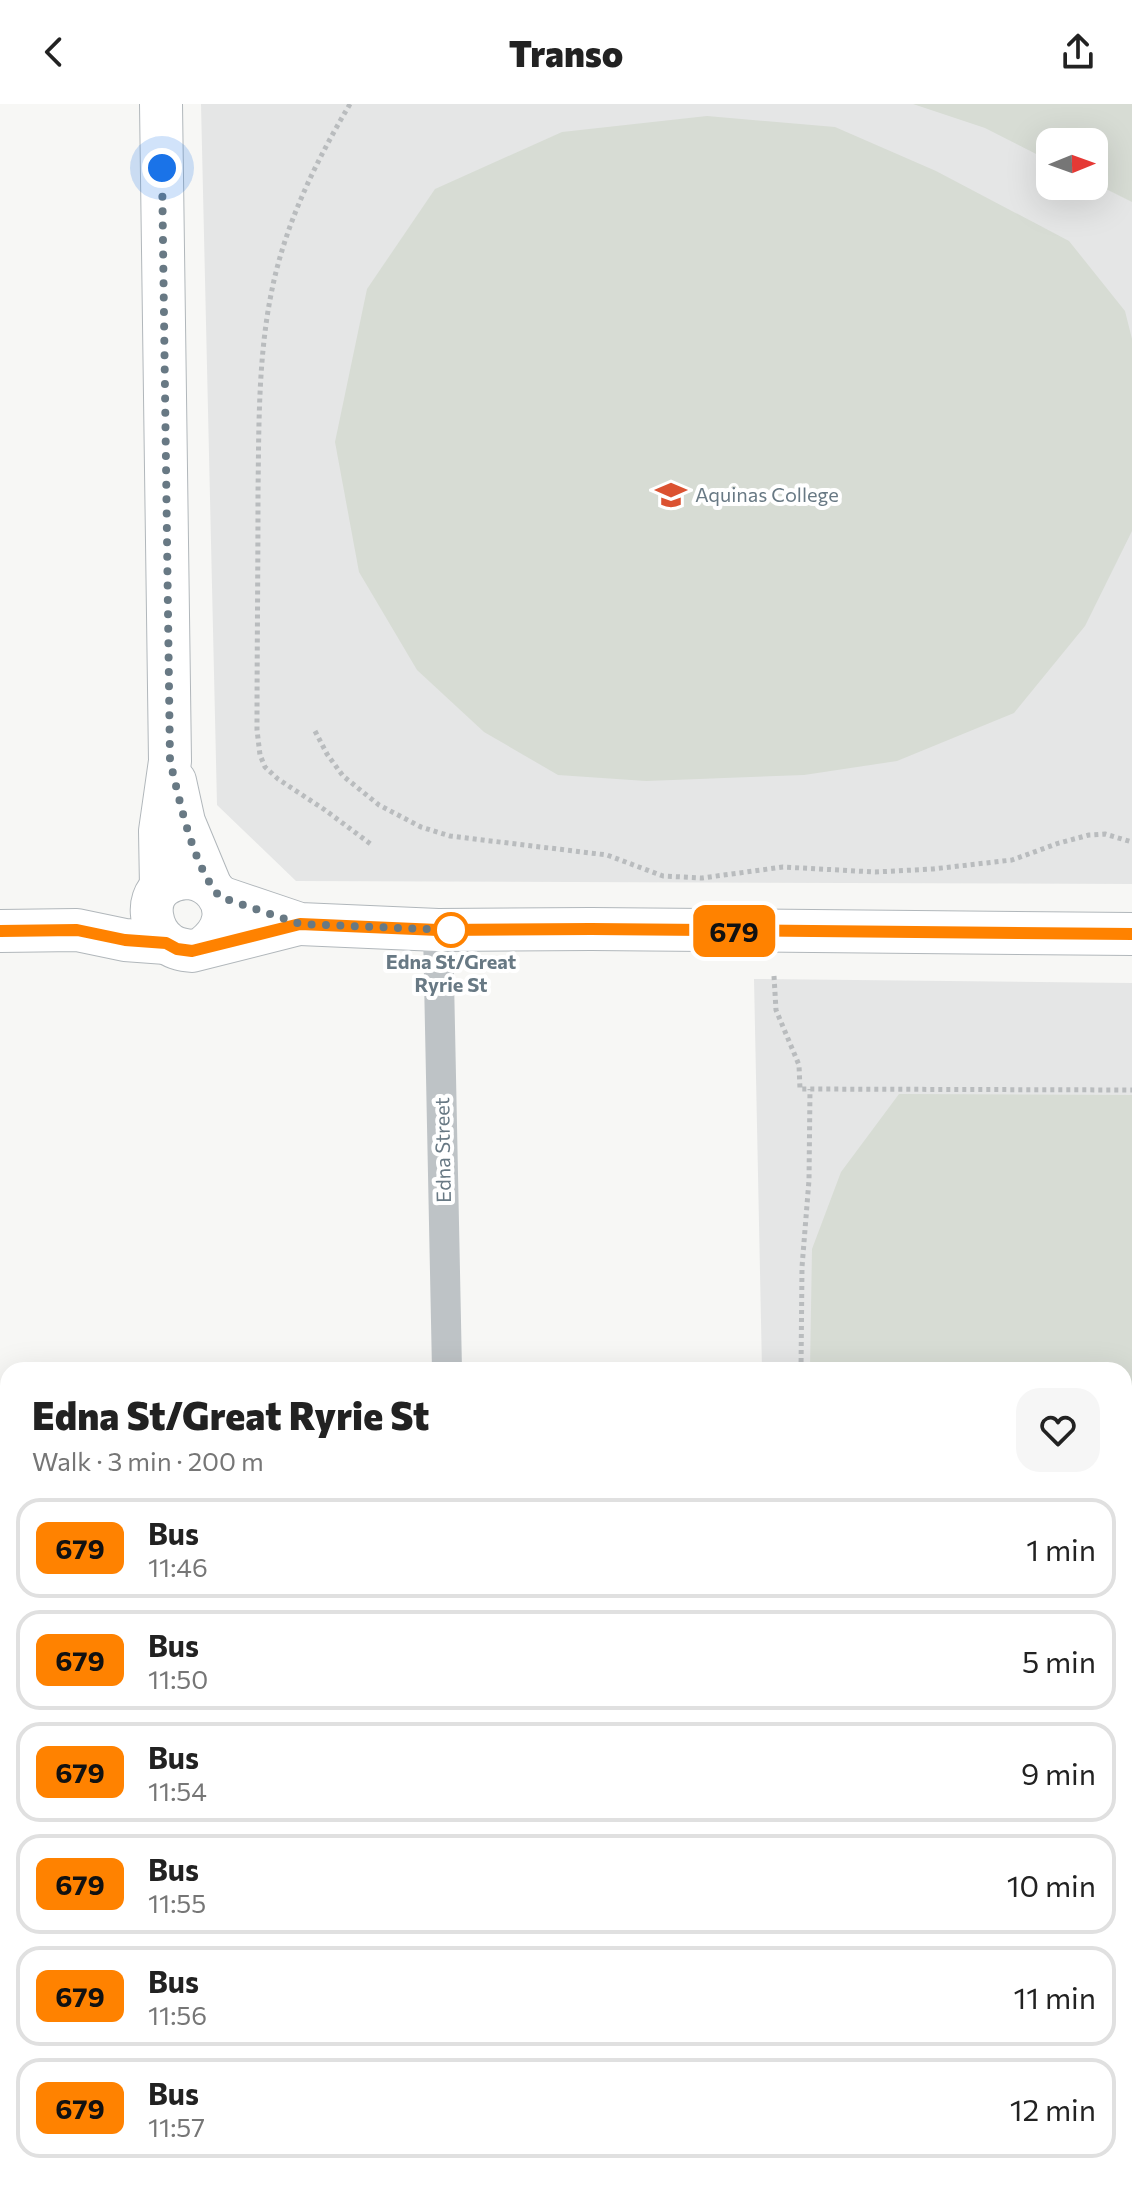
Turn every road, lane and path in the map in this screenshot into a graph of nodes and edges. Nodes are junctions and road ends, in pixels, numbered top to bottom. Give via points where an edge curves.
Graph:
1 (161, 104) edge
2 (350, 104) edge
3 (315, 731) dead end
4 (170, 761) junction
5 (1132, 842) edge
6 (372, 845) dead end
7 (157, 892) junction
8 (216, 892) junction
9 (300, 924) junction
10 (77, 930) junction
11 (438, 930) junction
12 (0, 931) edge
13 (1132, 934) edge
14 (185, 945) junction
15 (774, 976) dead end
16 (810, 1089) junction
17 (1132, 1090) edge
18 (447, 1362) edge
19 (801, 1362) edge

1 - 4 main road
2 - 6 path via 292,220 265,330 259,402 257,730 265,767
3 - 5 path via 343,776 379,805 421,827 450,836 607,855 663,876 702,878 783,867 933,869 1012,860 1089,835
4 - 7 main road
4 - 8 main road via 184,822
7 - 8 main road via 171,881 192,879
7 - 10 main road via 135,909
7 - 14 main road via 157,933
8 - 9 main road
8 - 14 main road via 222,928 215,939
9 - 11 main road
9 - 14 main road
10 - 12 main road
10 - 14 main road
11 - 13 main road
11 - 18 street, Edna Street
15 - 16 path via 776,1010 799,1065 800,1089
16 - 17 path
16 - 19 path

